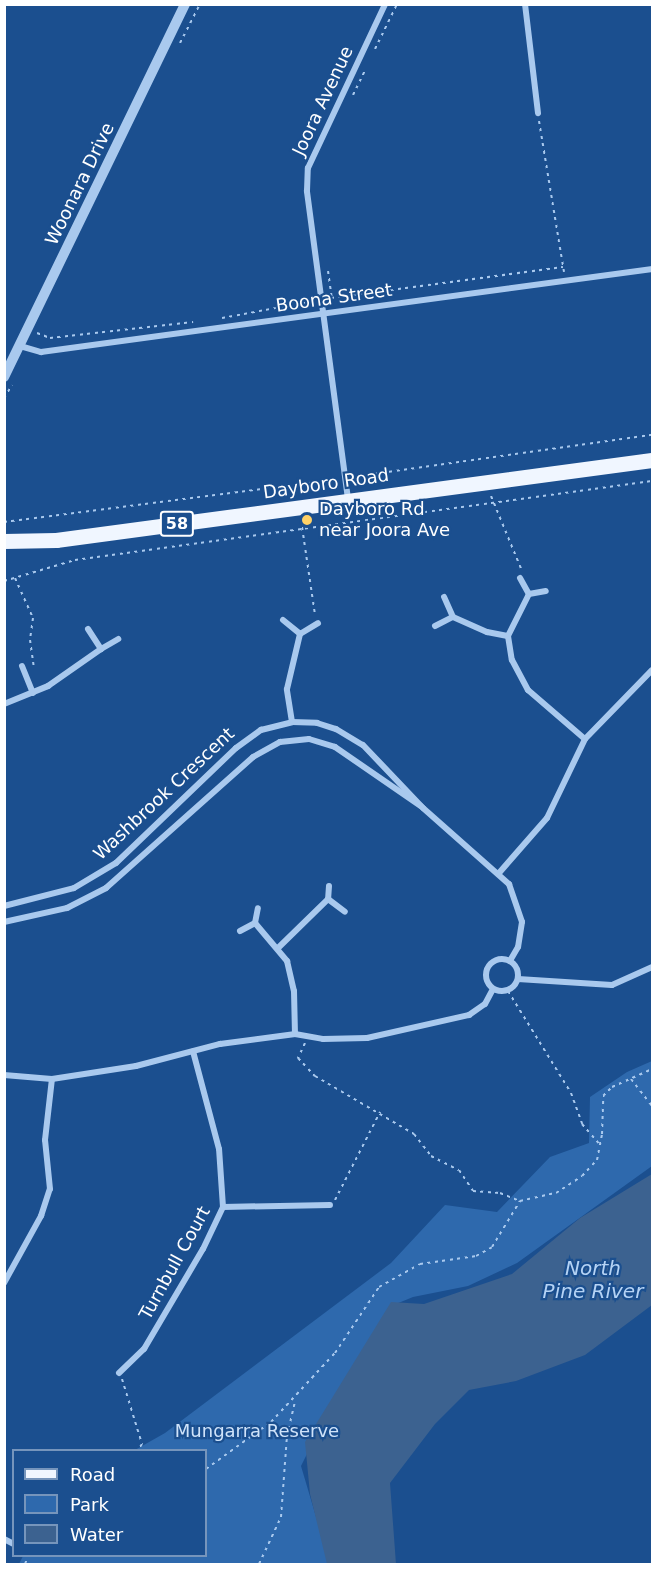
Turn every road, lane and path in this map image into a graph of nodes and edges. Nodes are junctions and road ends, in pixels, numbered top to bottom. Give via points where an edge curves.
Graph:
1 (185, 4) edge
2 (385, 4) edge
3 (397, 4) edge
4 (525, 4) edge
5 (372, 56) dead end
6 (368, 63) dead end
7 (348, 103) dead end
8 (538, 113) joint
9 (327, 264) dead end
10 (563, 267) junction
11 (652, 269) edge
12 (565, 281) junction
13 (311, 301) dead end
14 (323, 314) junction
15 (218, 318) dead end
16 (201, 322) dead end
17 (36, 333) dead end
18 (20, 346) junction
19 (4, 376) edge
20 (652, 435) edge
21 (652, 460) edge
22 (351, 477) dead end
23 (336, 479) dead end
24 (485, 481) junction
25 (652, 481) edge
26 (348, 500) junction
27 (494, 503) junction
28 (300, 508) junction
29 (4, 522) edge
30 (303, 530) junction
31 (4, 541) edge
32 (15, 578) junction
33 (520, 578) joint
34 (4, 581) edge
35 (546, 591) dead end
36 (529, 594) junction
37 (444, 597) dead end
38 (453, 616) junction
39 (283, 620) dead end
40 (318, 624) joint
41 (435, 626) dead end
42 (88, 629) dead end
43 (300, 634) junction
44 (508, 636) junction
45 (118, 639) dead end
46 (101, 649) junction
47 (22, 666) dead end
48 (652, 670) edge
49 (27, 679) junction
50 (33, 693) junction
51 (4, 704) edge
52 (292, 722) junction
53 (585, 739) junction
54 (423, 808) junction
55 (499, 873) junction
56 (329, 885) dead end
57 (328, 899) junction
58 (4, 906) edge
59 (258, 908) dead end
60 (345, 912) dead end
61 (4, 921) edge
62 (255, 922) junction
63 (240, 931) dead end
64 (278, 948) junction
65 (510, 961) junction
66 (652, 967) edge
67 (518, 979) junction
68 (493, 989) junction
69 (508, 990) junction
70 (295, 1034) junction
71 (308, 1037) junction
72 (193, 1051) junction
73 (652, 1069) edge
74 (4, 1075) edge
75 (52, 1079) junction
76 (631, 1079) junction
77 (652, 1106) edge
78 (380, 1112) junction
79 (600, 1145) junction
80 (520, 1201) junction
81 (330, 1205) joint
82 (223, 1207) junction
83 (4, 1283) edge
84 (119, 1373) joint
85 (295, 1400) junction
86 (271, 1422) junction
87 (287, 1436) junction
88 (139, 1449) edge
89 (207, 1468) edge
90 (259, 1564) edge

1 - 18 street, Woonara Drive
2 - 14 street, Joora Avenue via 308,168 307,191
3 - 5 path
4 - 8 street
6 - 7 path
8 - 10 path
9 - 10 path via 332,298
10 - 12 path
11 - 12 street, Boona Street
12 - 14 street, Boona Street
13 - 15 path
14 - 18 street, Boona Street via 41,352
14 - 26 street, Joora Avenue
16 - 17 path via 179,320 50,338
18 - 19 street, Woonara Drive
20 - 22 path
21 - 24 main road, Dayboro Road / 58
23 - 29 path
24 - 26 main road, Dayboro Road / 58
24 - 27 path
25 - 27 path
26 - 28 main road, Dayboro Road / 58
27 - 30 path
27 - 33 path via 523,573
28 - 30 path
28 - 31 main road, Dayboro Road / 58 via 56,540
30 - 32 path via 75,560
30 - 40 path
32 - 34 path
32 - 49 path via 33,618 30,640 34,672
33 - 36 street
35 - 36 street
36 - 44 street
37 - 38 street
38 - 41 street
38 - 44 street via 487,632
39 - 43 street
40 - 43 street
42 - 46 street
43 - 52 street via 287,689
44 - 53 street via 512,660 528,690
45 - 46 street
46 - 50 street
47 - 49 street
48 - 53 street
49 - 50 street
50 - 51 street
52 - 54 street, Washbrook Crescent via 317,723 351,736 407,786
52 - 58 street, Washbrook Crescent via 249,737 116,863 95,877 51,897
53 - 55 street via 547,818
54 - 55 street, Washbrook Crescent
54 - 61 street, Washbrook Crescent via 335,747 309,739 280,742 253,758 106,888 67,908
55 - 65 street, Washbrook Crescent via 521,910 520,935
56 - 57 street
57 - 60 street
57 - 64 street
59 - 62 street
62 - 63 street
62 - 64 street
64 - 70 street via 292,978
65 - 67 street via 517,969
65 - 68 street via 499,959 489,964 485,975
66 - 67 street via 612,984
67 - 69 street
68 - 69 street
68 - 71 street via 481,1008 461,1018 367,1038
69 - 79 path via 571,1093 582,1124
70 - 71 street
70 - 72 street
71 - 78 path via 298,1054 304,1067
72 - 75 street via 136,1066
72 - 82 street, Turnbull Court via 219,1149
73 - 76 path
74 - 75 street
75 - 83 street via 45,1140 50,1189 41,1216
76 - 77 path
76 - 79 path via 612,1087 603,1096
78 - 80 path via 414,1134 431,1156 459,1170 473,1191 500,1193
78 - 81 path via 344,1188
79 - 80 path via 597,1160 582,1176 556,1193
80 - 85 path via 492,1247 476,1256 420,1264 379,1287 335,1353
81 - 82 street
82 - 84 street, Turnbull Court via 144,1349
84 - 88 path via 142,1444
85 - 86 path
85 - 87 path
86 - 87 path
86 - 89 path
87 - 90 path via 281,1517

